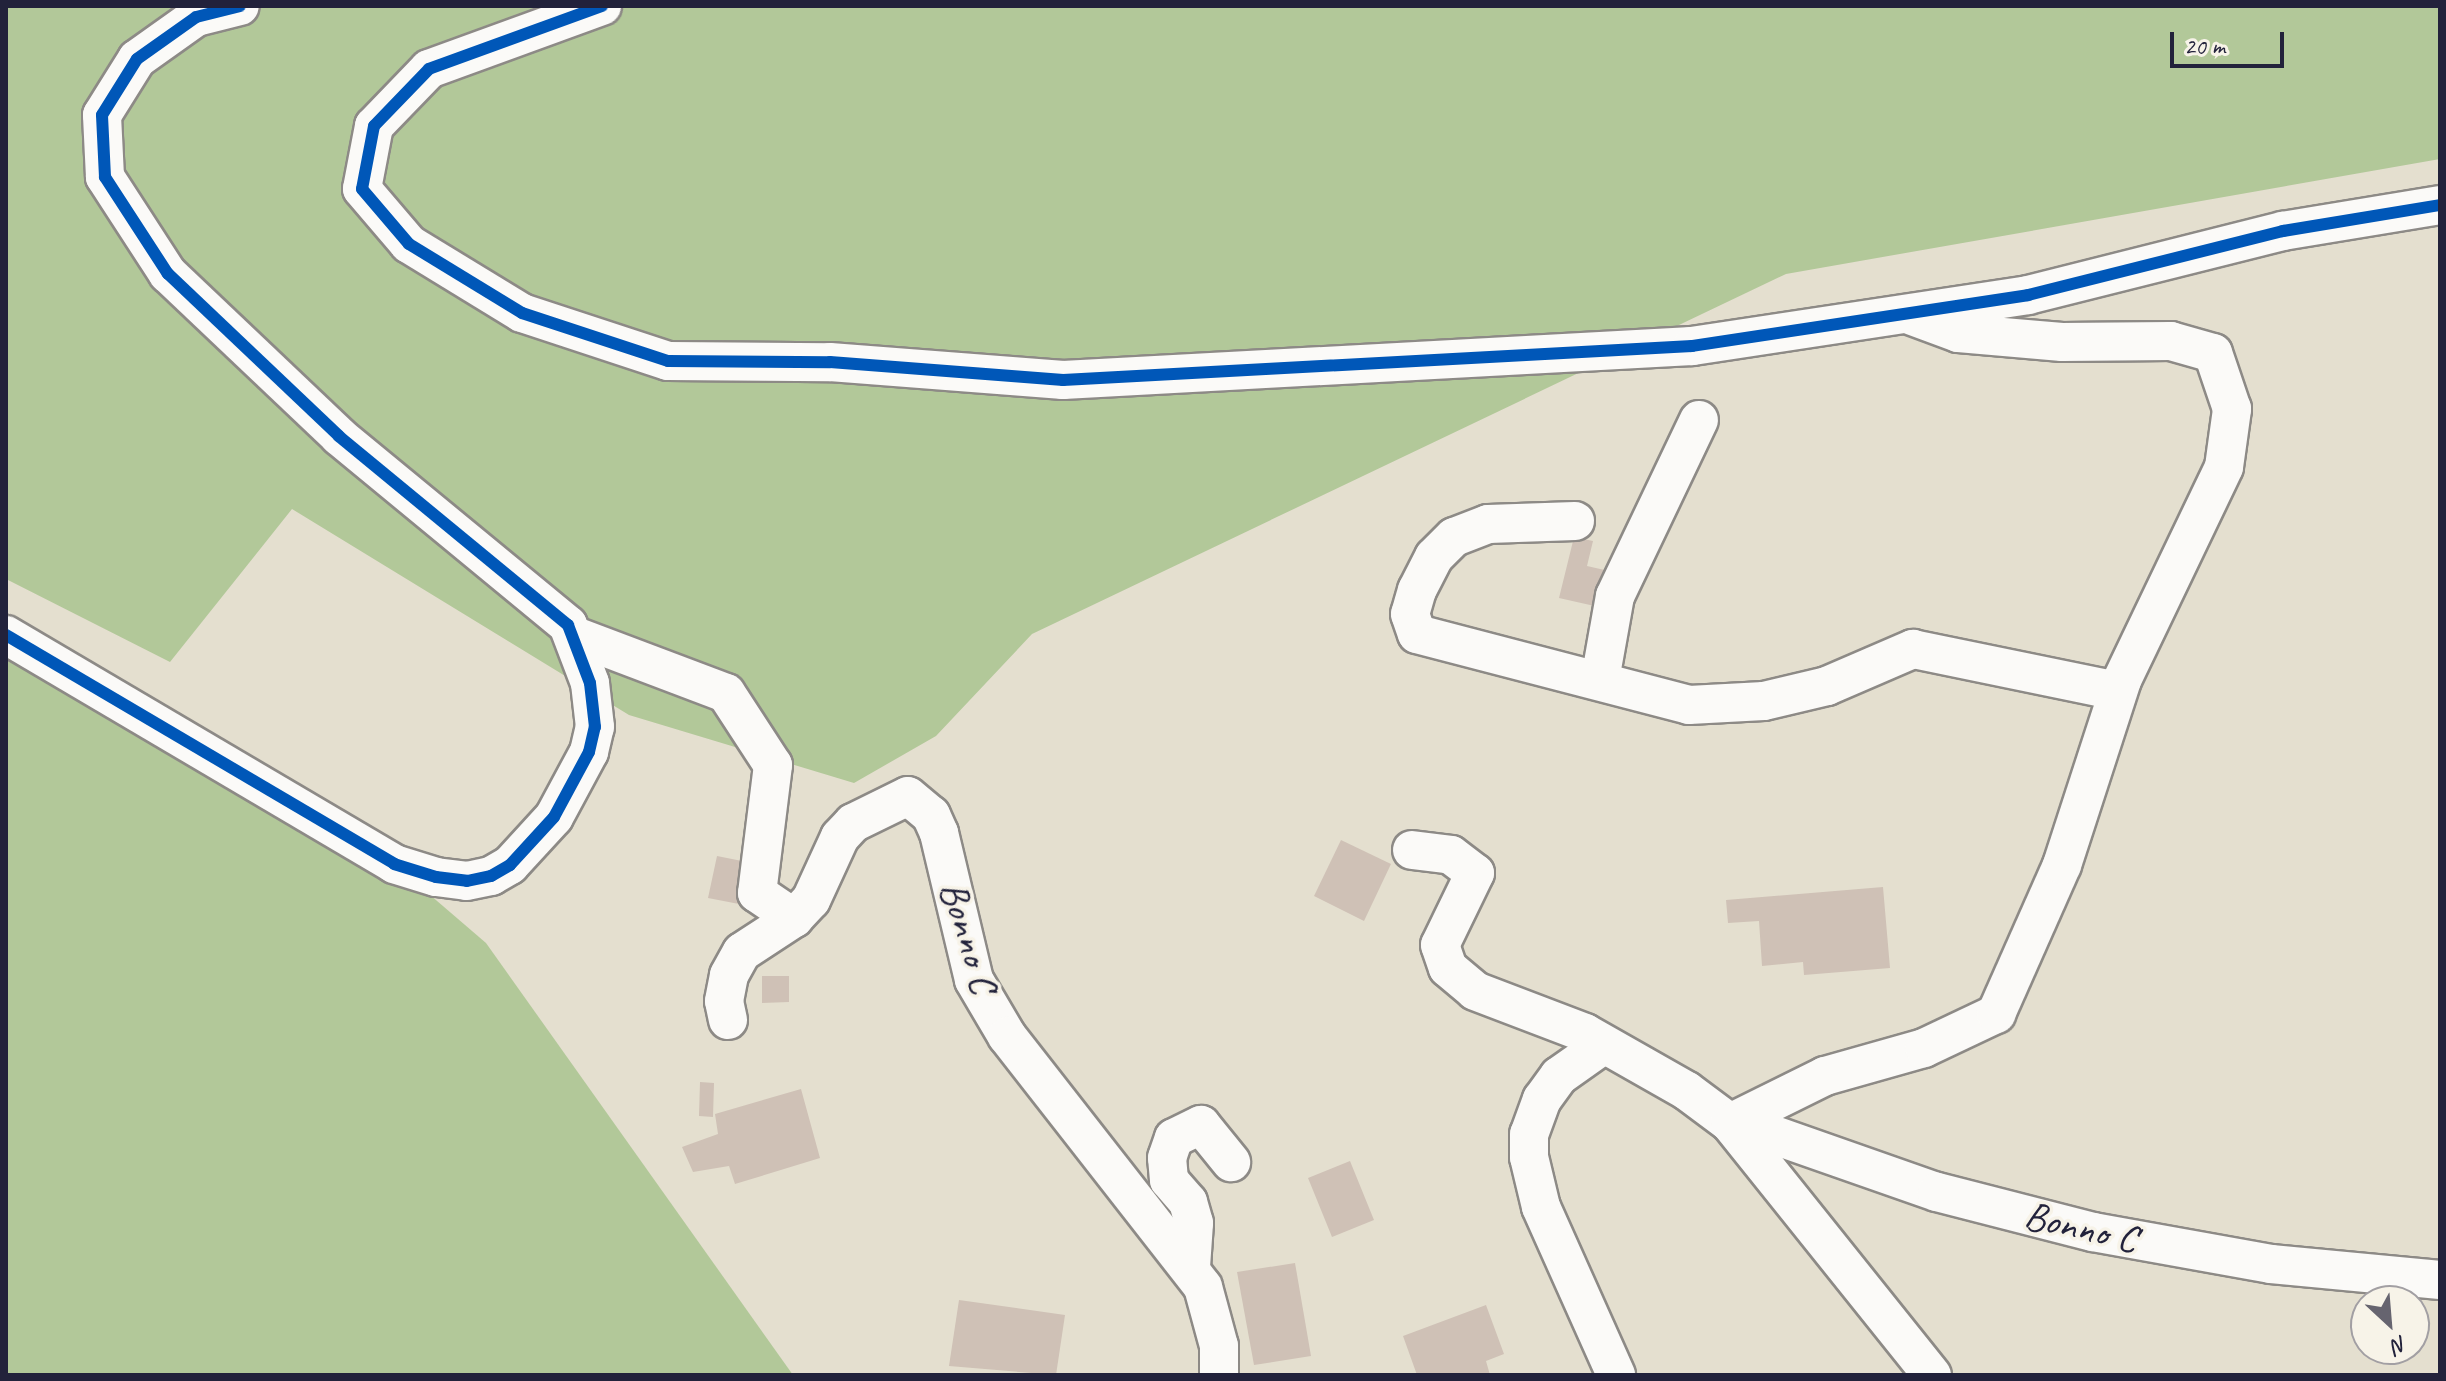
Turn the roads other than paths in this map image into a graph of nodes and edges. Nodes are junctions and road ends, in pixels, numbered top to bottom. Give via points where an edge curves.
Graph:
1 (240, 6) edge
2 (602, 6) edge
3 (2440, 205) edge
4 (1910, 315) junction
5 (1699, 420) dead end
6 (1575, 521) dead end
7 (6, 635) edge
8 (575, 636) junction
9 (1600, 680) junction
10 (2117, 691) junction
11 (1412, 850) dead end
12 (794, 918) junction
13 (728, 1020) dead end
14 (1603, 1045) junction
15 (1732, 1122) junction
16 (1231, 1162) dead end
17 (1191, 1267) junction
18 (2440, 1280) edge
19 (1219, 1375) edge
20 (1616, 1375) edge
21 (1932, 1375) edge

1 - 8 street via 196,17 137,59 102,115 105,177 168,274 339,436
2 - 4 street via 429,69 374,126 362,189 409,244 522,313 668,361 830,362 1063,380 1692,346
3 - 4 street via 2283,231 2028,295
4 - 10 street via 1958,333 2062,342 2171,341 2213,353 2232,409 2224,467
5 - 9 street via 1615,596
6 - 9 street via 1488,524 1454,537 1434,557 1410,614 1417,634
7 - 8 street via 394,864 467,881 510,865 554,817 576,783 595,727 590,683
8 - 12 street via 726,693 773,765 757,893
9 - 10 street via 1689,705 1764,701 1827,686 1913,649
10 - 15 street via 2062,865 1996,1014 1924,1048 1825,1076
11 - 14 street via 1451,855 1475,873 1440,945 1448,968 1475,991 1585,1033
12 - 13 street, Bonno C via 756,939 731,968 724,1001
12 - 17 street, Bonno C via 811,900 840,837 853,823 908,796 931,815 974,980 1007,1036
14 - 15 street
14 - 20 street via 1559,1076 1542,1099 1531,1125 1529,1157 1541,1207
15 - 18 street, Bonno C via 1937,1192 2093,1232 2271,1264
15 - 21 street via 1873,1307
16 - 17 street via 1201,1125 1174,1138 1167,1158 1169,1180 1188,1202 1194,1223
17 - 19 street, Bonno C via 1213,1316

